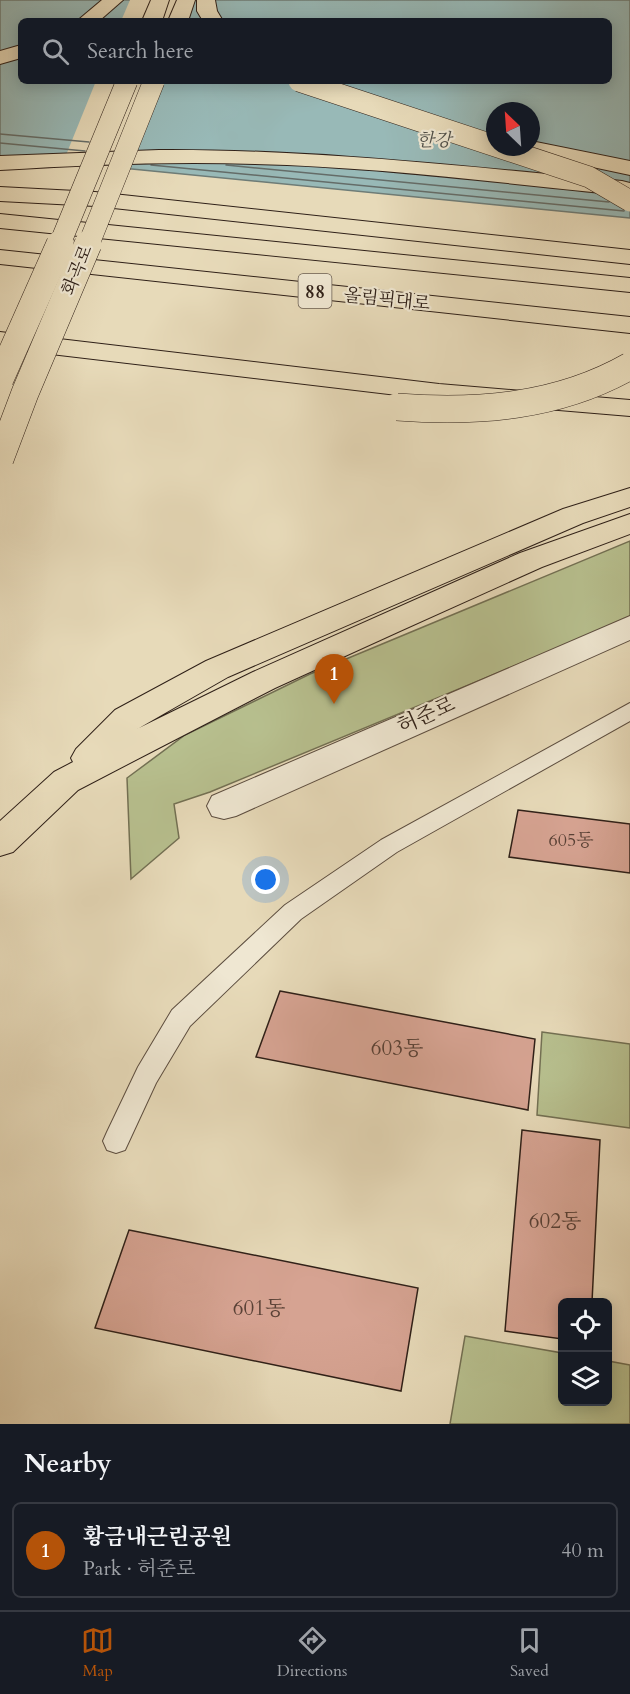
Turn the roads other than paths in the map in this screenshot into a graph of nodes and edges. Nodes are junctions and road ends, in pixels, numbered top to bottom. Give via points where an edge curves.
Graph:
1 (114, 0) edge
2 (160, 0) edge
3 (186, 0) edge
4 (206, 0) edge
5 (91, 18) edge
6 (153, 18) edge
7 (179, 18) edge
8 (211, 18) edge
9 (18, 52) edge
10 (0, 58) edge
11 (127, 84) edge
12 (153, 84) edge
13 (308, 84) edge
14 (451, 130) junction
15 (486, 136) edge
16 (540, 150) edge
17 (0, 163) edge
18 (630, 168) edge
19 (630, 189) edge
20 (0, 194) edge
21 (630, 201) edge
22 (0, 221) edge
23 (0, 257) edge
24 (630, 257) edge
25 (630, 285) edge
26 (630, 325) edge
27 (0, 340) edge
28 (0, 361) edge
29 (630, 366) edge
30 (0, 379) edge
31 (630, 408) edge
32 (0, 459) edge
33 (630, 497) edge
34 (630, 523) edge
35 (630, 627) edge
36 (630, 711) edge
37 (66, 781) junction
38 (224, 806) dead end
39 (0, 842) edge
40 (116, 1141) dead end

1 - 5 main road
2 - 6 main road
3 - 7 main road
4 - 8 main road
9 - 10 main road
11 - 30 main road, 화곡로, bridge
12 - 32 main road, 화곡로, bridge
13 - 14 main road, bridge
14 - 15 main road, bridge
14 - 21 main road, bridge via 589,177
16 - 18 main road
17 - 19 main road, bridge via 255,157
20 - 24 main road via 95,199
22 - 25 main road, 올림픽대로 / 88
23 - 26 main road, 올림픽대로 / 88
27 - 31 main road via 438,392
28 - 29 main road, bridge via 422,410 489,409 551,399 611,379
33 - 37 main road via 573,516 217,669 127,719
34 - 37 main road via 531,560 264,680
35 - 38 street, 허준로
36 - 40 lane via 389,846 293,912 182,1018 147,1075
37 - 39 main road

